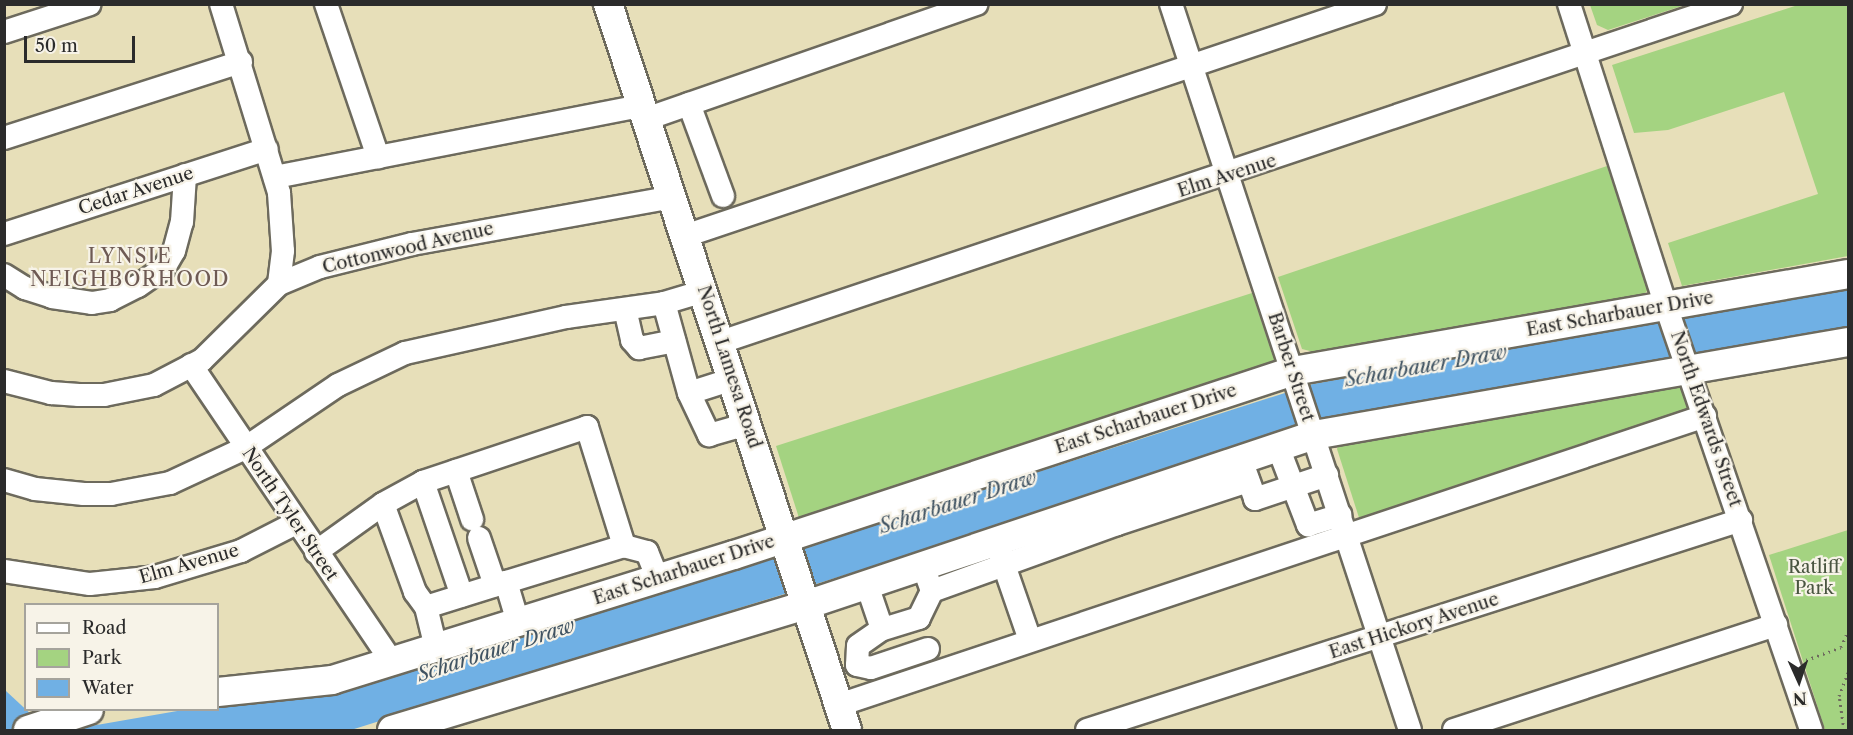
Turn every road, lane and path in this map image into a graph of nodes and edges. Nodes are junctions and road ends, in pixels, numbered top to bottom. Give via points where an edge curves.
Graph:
1 (90, 4) edge
2 (221, 4) edge
3 (326, 4) edge
4 (608, 4) edge
5 (977, 4) edge
6 (1171, 4) edge
7 (1375, 4) edge
8 (1569, 4) edge
9 (1731, 4) edge
10 (4, 32) edge
11 (1585, 55) junction
12 (241, 62) junction
13 (1191, 66) junction
14 (689, 104) junction
15 (643, 113) junction
16 (4, 138) edge
17 (267, 149) junction
18 (378, 157) junction
19 (185, 175) junction
20 (1228, 176) junction
21 (275, 177) junction
22 (723, 196) dead end
23 (672, 197) junction
24 (4, 234) edge
25 (685, 236) junction
26 (1848, 273) edge
27 (4, 275) edge
28 (279, 284) junction
29 (704, 291) junction
30 (664, 303) junction
31 (1666, 306) junction
32 (625, 309) junction
33 (674, 341) junction
34 (721, 342) junction
35 (1848, 342) edge
36 (191, 365) junction
37 (1689, 370) junction
38 (1293, 371) junction
39 (733, 380) junction
40 (4, 381) edge
41 (689, 393) junction
42 (1705, 416) junction
43 (747, 424) junction
44 (1314, 435) junction
45 (1278, 447) junction
46 (245, 448) junction
47 (1244, 470) junction
48 (456, 471) junction
49 (1327, 475) junction
50 (4, 480) edge
51 (423, 482) junction
52 (1292, 487) junction
53 (383, 504) junction
54 (1741, 520) junction
55 (296, 523) junction
56 (1343, 525) junction
57 (785, 540) junction
58 (624, 546) junction
59 (315, 552) junction
60 (1000, 553) junction
61 (4, 571) edge
62 (928, 578) junction
63 (658, 579) junction
64 (500, 583) junction
65 (867, 585) junction
66 (462, 596) junction
67 (804, 600) junction
68 (426, 607) junction
69 (919, 618) junction
70 (518, 622) junction
71 (1776, 625) junction
72 (882, 629) junction
73 (1848, 631) edge
74 (1379, 637) junction
75 (1030, 640) junction
76 (435, 648) junction
77 (928, 649) junction
78 (391, 660) junction
79 (857, 665) junction
80 (1789, 666) junction
81 (935, 672) junction
82 (1848, 673) edge
83 (828, 674) junction
84 (219, 692) edge
85 (86, 711) edge
86 (843, 718) edge
87 (40, 727) edge
88 (392, 730) edge
89 (1087, 730) edge
90 (1410, 730) edge
91 (1454, 730) edge
92 (1811, 730) edge
93 (1844, 730) edge

1 - 10 street
2 - 12 street
3 - 18 street
4 - 15 main road, North Lamesa Road
5 - 14 street
6 - 13 street, Barber Street
7 - 13 street
8 - 11 street, North Edwards Street
9 - 11 street, Elm Avenue
11 - 20 street, Elm Avenue
11 - 31 street, North Edwards Street
12 - 16 street
12 - 17 street
13 - 20 street, Barber Street
13 - 25 street
14 - 15 street
14 - 22 street
15 - 18 street
15 - 23 main road, North Lamesa Road
17 - 19 street, Cedar Avenue
17 - 21 street
18 - 21 street
19 - 24 street, Cedar Avenue
19 - 27 street via 182,222 174,251 164,268 138,286 110,300 92,303 52,297 25,288
20 - 34 street, Elm Avenue
20 - 38 street, Barber Street
21 - 28 street via 284,251
23 - 25 main road, North Lamesa Road
23 - 28 street, Cottonwood Avenue via 412,244 320,267
25 - 29 main road, North Lamesa Road
26 - 31 main road, East Scharbauer Drive
28 - 36 street, Cottonwood Avenue via 202,360
29 - 30 street
29 - 34 main road, North Lamesa Road
30 - 32 street
30 - 33 street
31 - 37 street, North Edwards Street
31 - 38 main road, East Scharbauer Drive
32 - 33 street via 632,340 639,348
32 - 46 street via 566,317 405,353 338,385
33 - 41 street
34 - 39 main road, North Lamesa Road
35 - 37 main road
36 - 40 street, Cottonwood Avenue via 154,385 104,395 51,393
36 - 46 street, North Tyler Street
37 - 42 street, North Edwards Street
37 - 44 main road
38 - 44 street, Barber Street
38 - 57 main road, East Scharbauer Drive
39 - 41 street
39 - 43 main road, North Lamesa Road
41 - 43 street via 709,435
42 - 54 street, North Edwards Street
42 - 56 street
43 - 57 main road, North Lamesa Road
44 - 45 main road
44 - 49 street, Barber Street
45 - 47 main road
45 - 52 street
46 - 50 street via 170,483 111,494 35,489
46 - 55 street, North Tyler Street
47 - 52 street via 1255,500
47 - 60 main road
48 - 51 street
48 - 58 street via 587,427
48 - 64 street
49 - 52 street
49 - 56 street, Barber Street
51 - 53 street
51 - 66 street
52 - 56 street via 1308,525
53 - 59 street
53 - 68 street via 415,592
54 - 71 street, North Edwards Street
54 - 74 street, East Hickory Avenue
55 - 59 street, North Tyler Street
55 - 61 street, Elm Avenue via 241,551 155,577 90,584
56 - 74 street, Barber Street
56 - 75 street
57 - 63 main road, East Scharbauer Drive
57 - 67 main road, North Lamesa Road
58 - 63 street via 646,552
58 - 64 street
59 - 78 street, North Tyler Street
60 - 62 main road
60 - 75 street
62 - 65 main road
62 - 69 street
63 - 70 main road, East Scharbauer Drive
64 - 66 street
64 - 70 street
65 - 67 main road
65 - 72 street
66 - 68 street
67 - 83 main road, North Lamesa Road
67 - 88 main road
68 - 76 street
69 - 72 street
69 - 77 street
70 - 76 main road, East Scharbauer Drive
71 - 80 street, North Edwards Street
71 - 91 street
72 - 79 street via 858,646
73 - 80 path via 1841,647
74 - 89 street, East Hickory Avenue
74 - 90 street, Barber Street
75 - 81 street
76 - 78 main road, East Scharbauer Drive
77 - 79 street via 871,668
77 - 81 street
78 - 84 main road, East Scharbauer Drive via 297,686
79 - 83 street
80 - 92 street, North Edwards Street
81 - 86 street
82 - 93 path via 1839,696
83 - 86 main road, North Lamesa Road
85 - 87 main road

